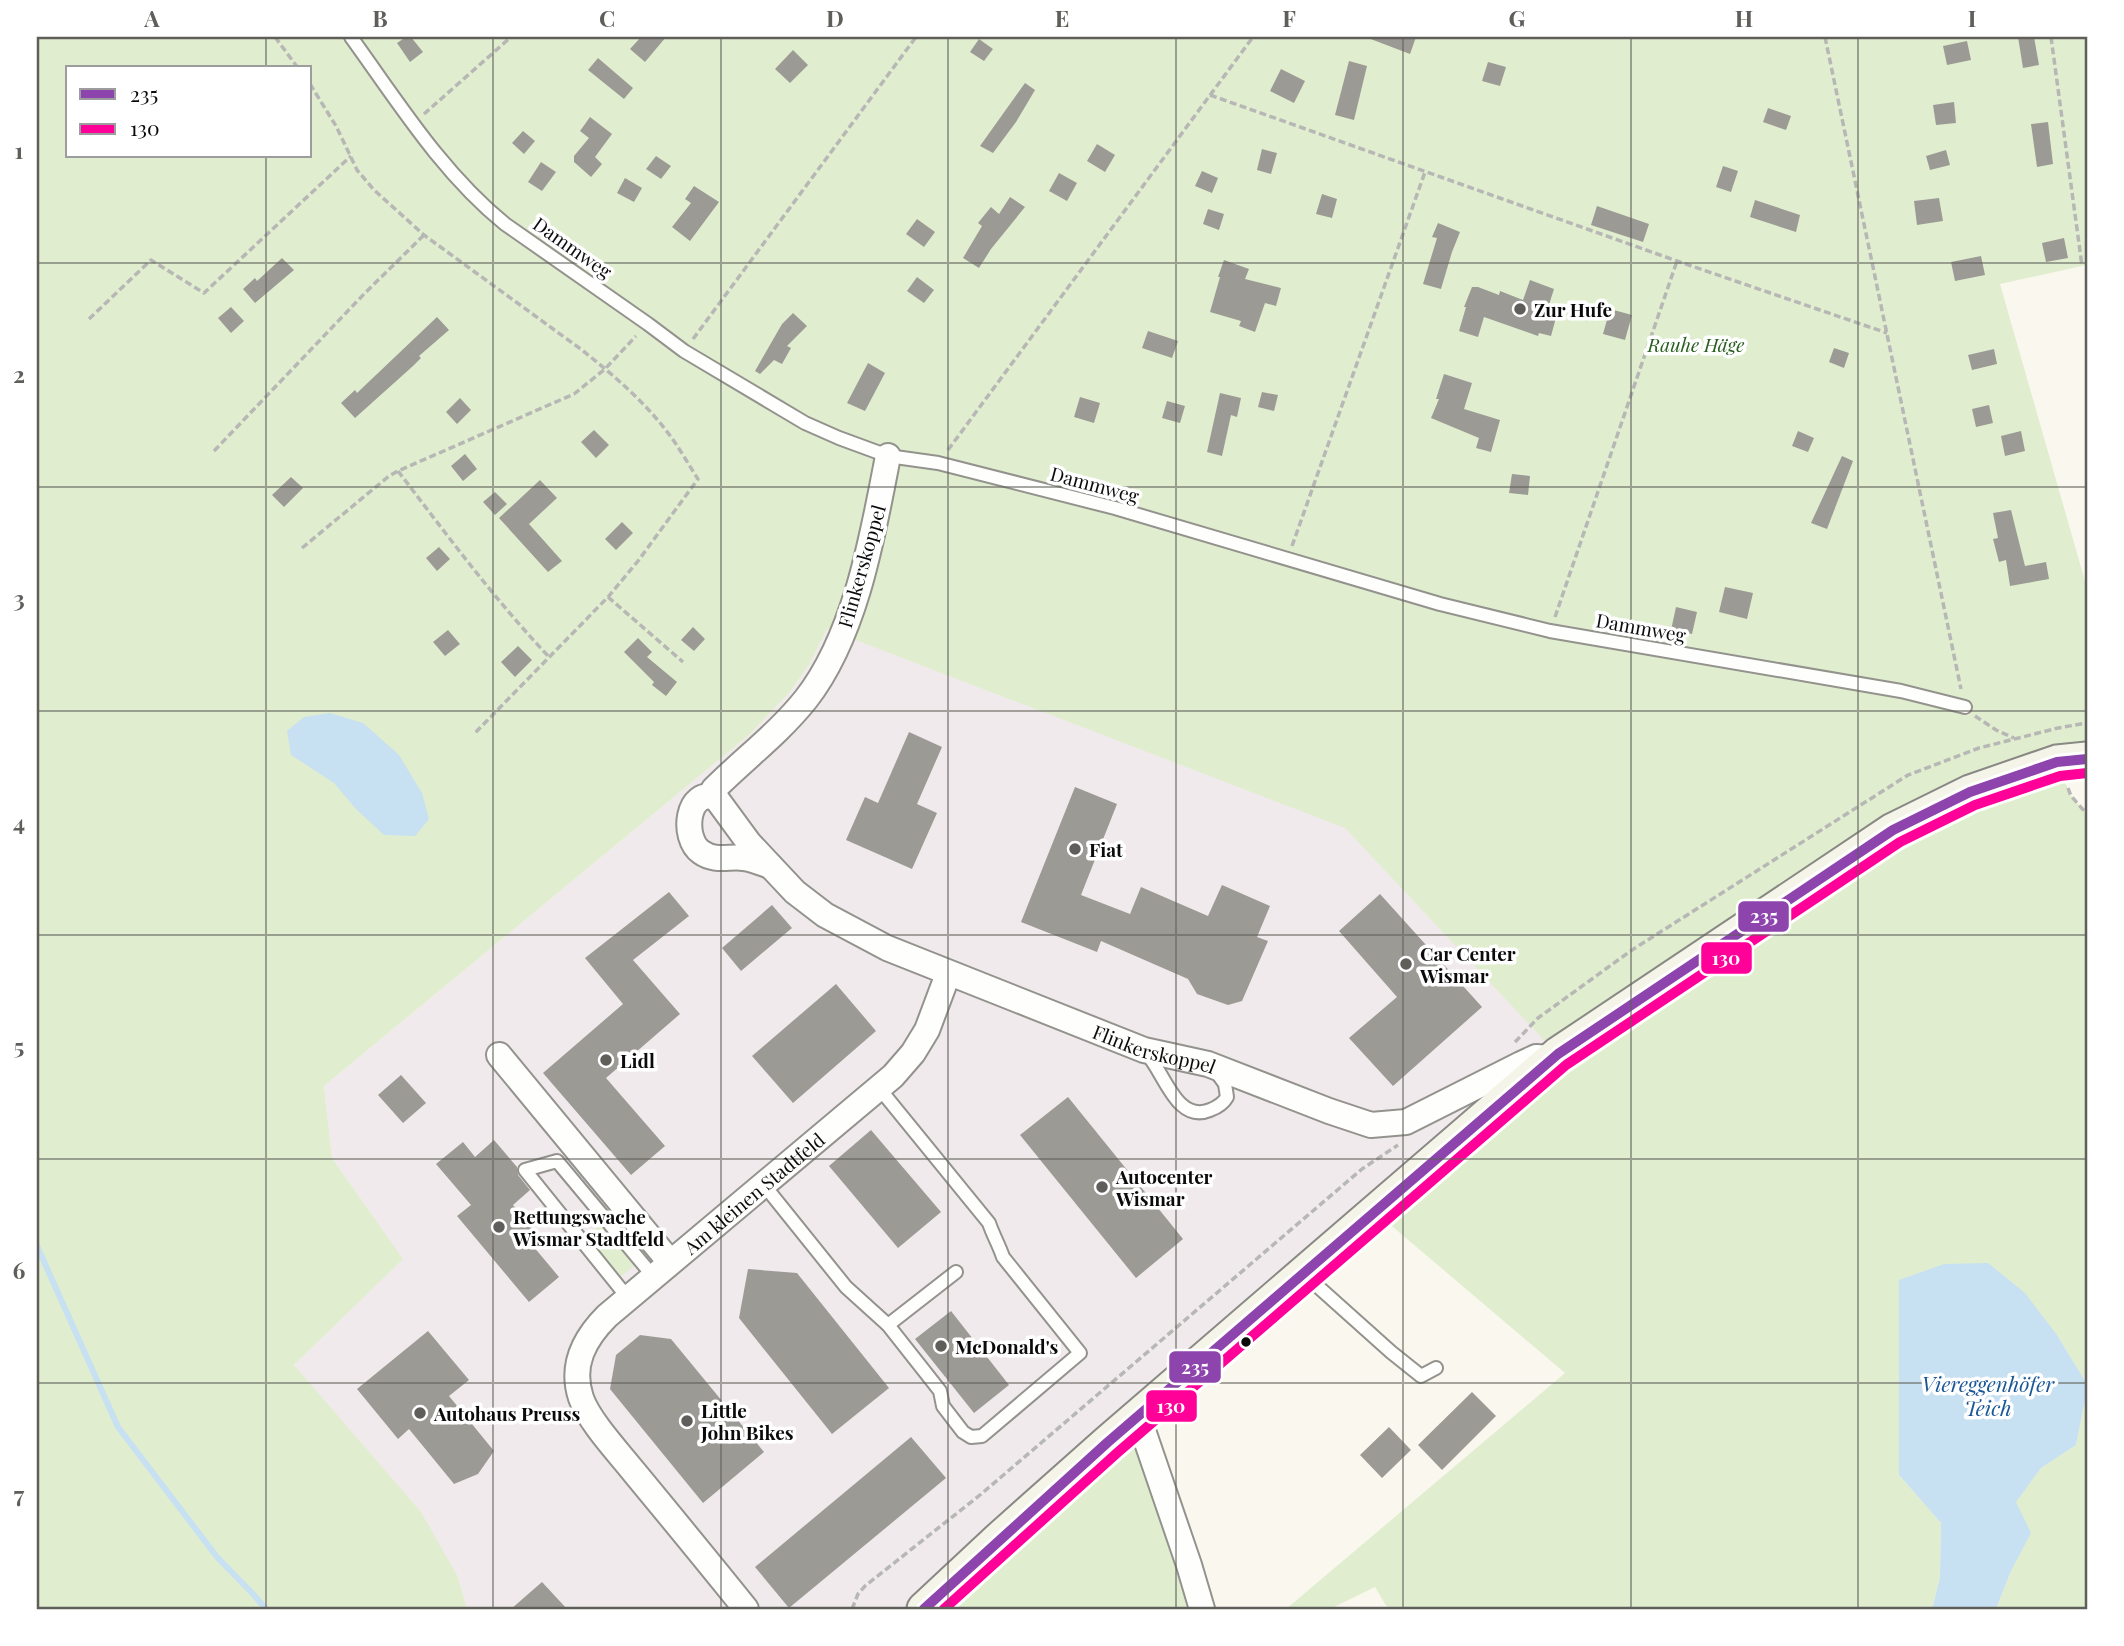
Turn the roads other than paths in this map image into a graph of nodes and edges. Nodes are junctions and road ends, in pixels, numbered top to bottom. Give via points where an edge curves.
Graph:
1 (351, 37) edge
2 (888, 456) junction
3 (1965, 707) road end
4 (2087, 759) edge
5 (716, 797) junction
6 (770, 866) junction
7 (948, 974) junction
8 (1144, 1050) junction
9 (499, 1055) dead end
10 (1553, 1058) junction
11 (1200, 1062) junction
12 (880, 1088) junction
13 (1175, 1098) junction
14 (764, 1185) junction
15 (661, 1269) junction
16 (956, 1272) dead end
17 (1303, 1274) junction
18 (628, 1298) junction
19 (888, 1325) junction
20 (1436, 1368) dead end
21 (1138, 1416) junction
22 (746, 1609) edge
23 (924, 1609) edge
24 (1202, 1609) edge

1 - 2 lane, Dammweg via 441,160 505,224 684,351 805,423
2 - 3 lane, Dammweg via 938,463 1115,509 1440,604 1550,631 1902,691
2 - 5 street, Flinkerskoppel via 869,550 834,652 806,698 714,789
4 - 10 main road via 2057,762 1970,792 1893,830
5 - 6 street, Flinkerskoppel
5 - 6 street, Flinkerskoppel via 703,797 692,808 689,830 699,851 710,857 745,858
6 - 7 street, Flinkerskoppel via 824,915
7 - 8 street, Flinkerskoppel
7 - 12 street, Am kleinen Stadtfeld via 927,1030
8 - 11 street, Flinkerskoppel
8 - 13 lane
9 - 15 street
10 - 11 street, Flinkerskoppel via 1536,1057 1521,1063 1406,1122 1371,1125
10 - 17 main road
11 - 13 lane via 1179,1067 1171,1080
11 - 13 lane via 1222,1079 1227,1097 1222,1104 1198,1112 1183,1107
12 - 14 street, Am kleinen Stadtfeld
12 - 19 lane via 989,1223 1003,1257 1080,1353 982,1436 971,1437 943,1406 940,1391
14 - 15 street, Am kleinen Stadtfeld
14 - 19 lane via 846,1287
15 - 18 street, Am kleinen Stadtfeld
15 - 18 lane via 557,1161 525,1170
16 - 19 lane
17 - 20 lane via 1421,1376
17 - 21 main road
18 - 22 street, Am kleinen Stadtfeld via 586,1341 578,1369 581,1399 607,1438
21 - 23 main road
21 - 24 street

